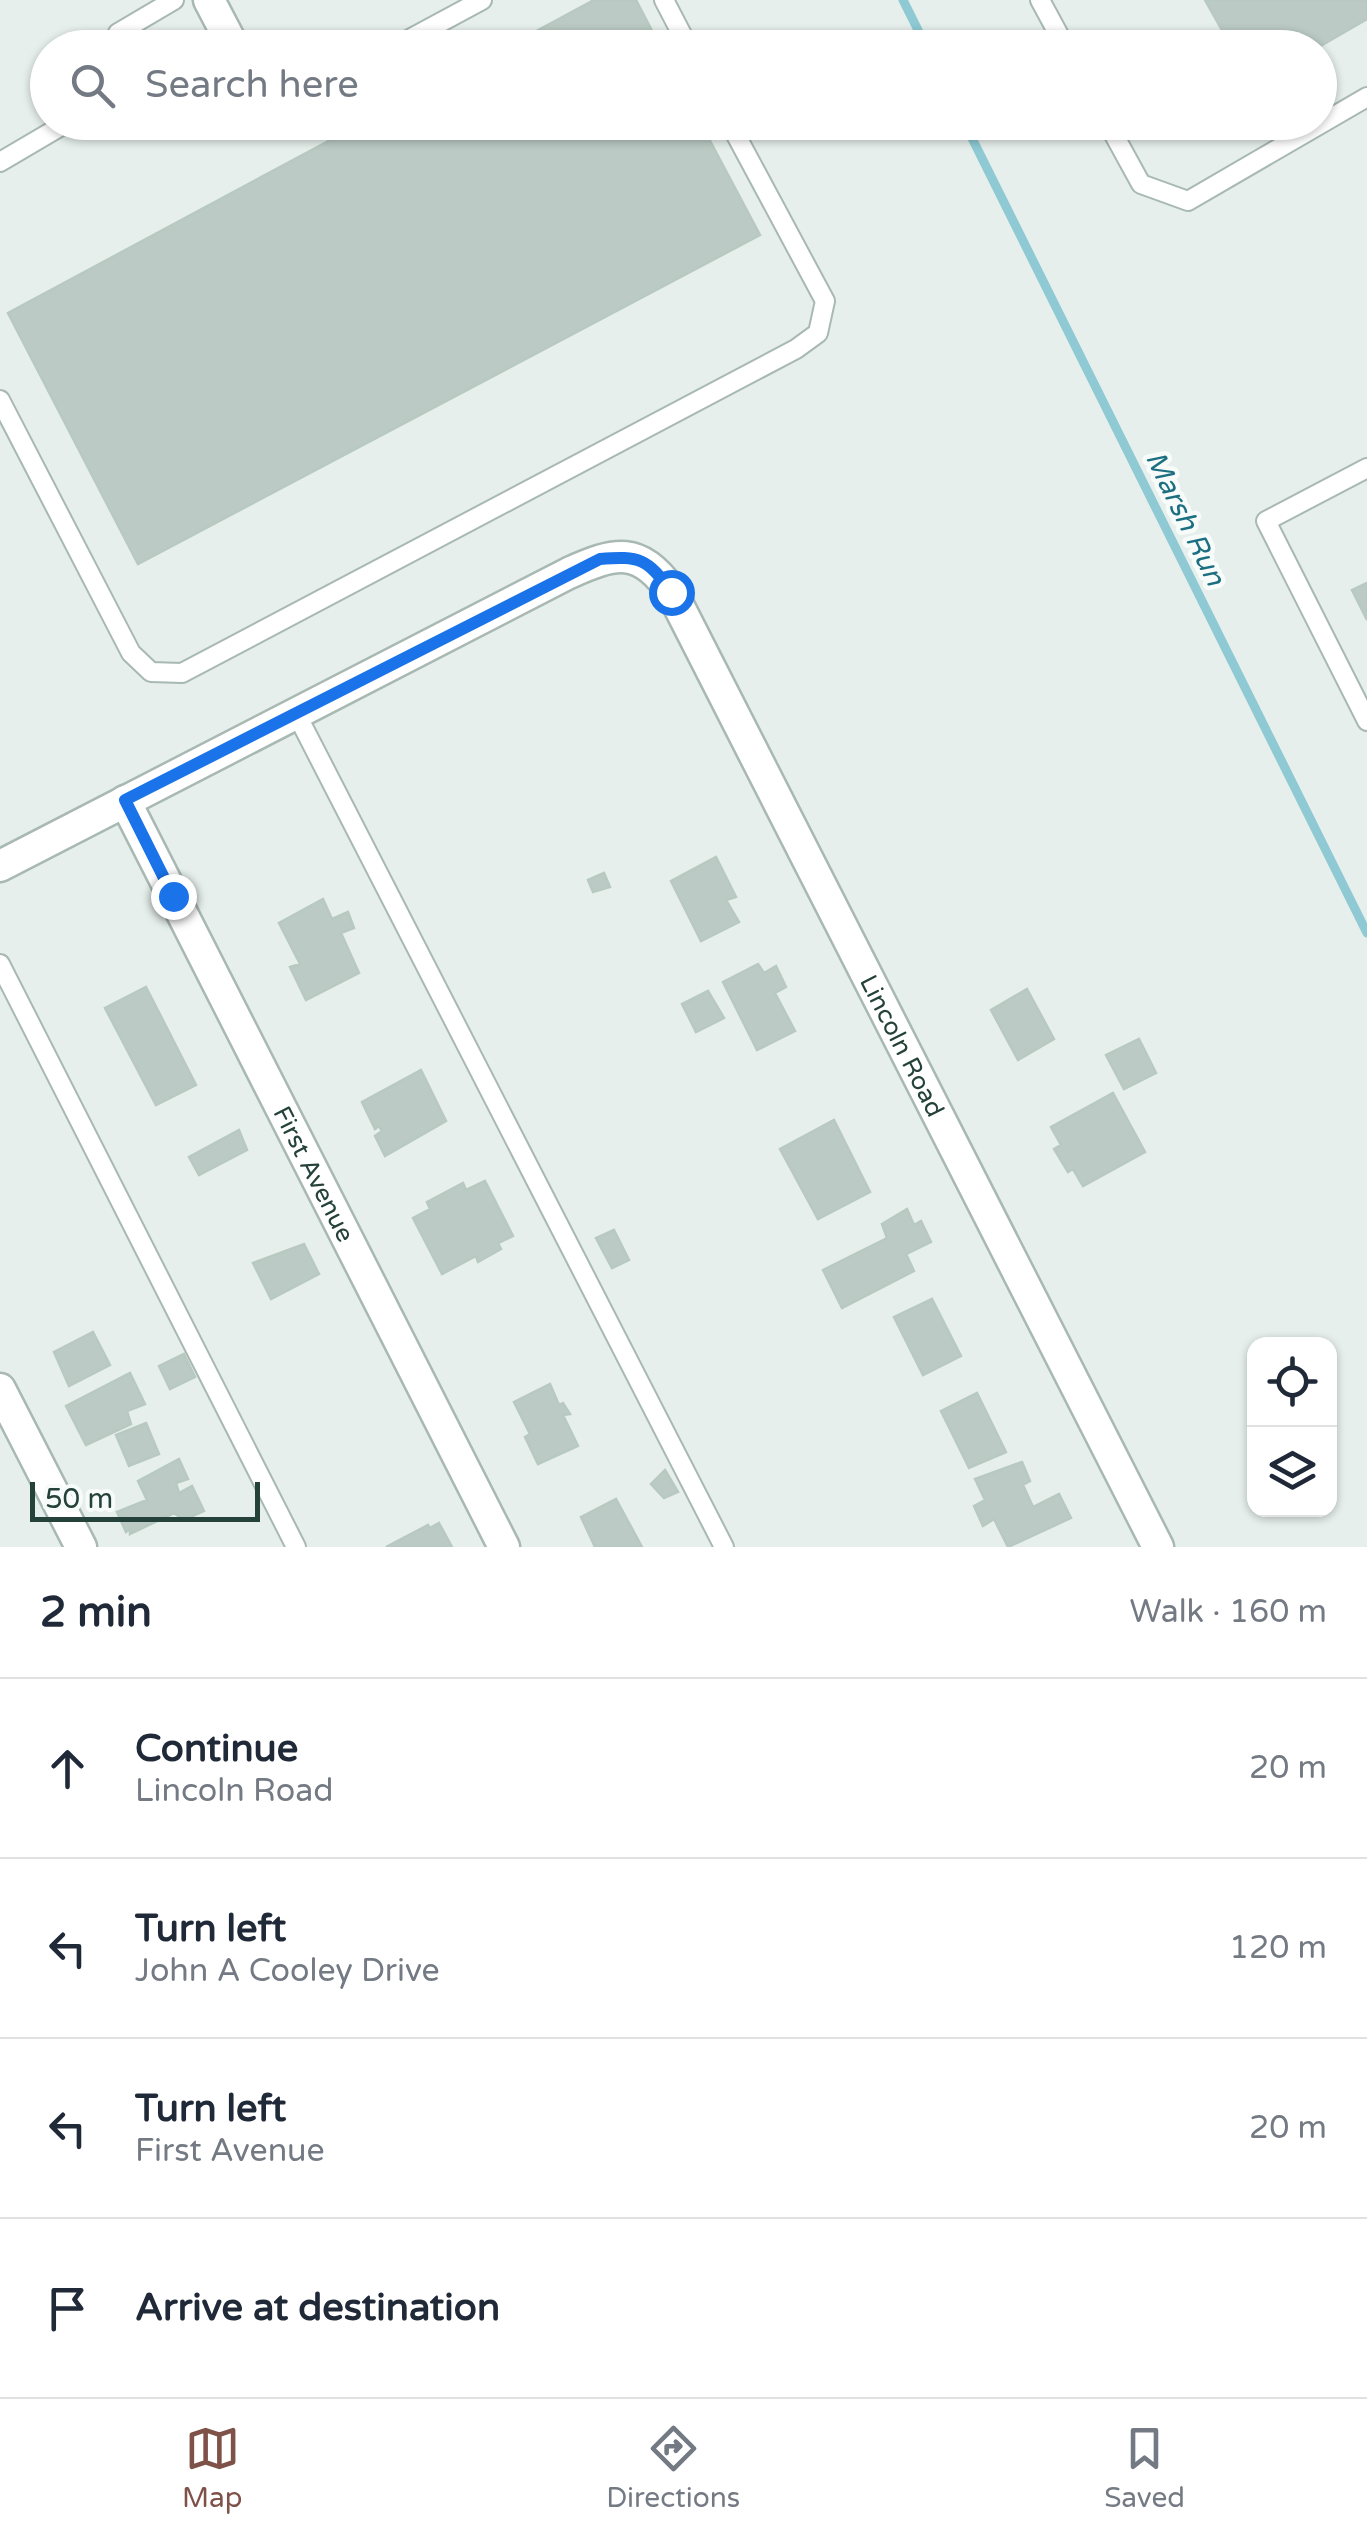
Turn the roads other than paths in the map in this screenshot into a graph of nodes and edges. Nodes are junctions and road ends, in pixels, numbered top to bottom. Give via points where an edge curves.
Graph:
1 (174, 0) edge
2 (209, 0) edge
3 (482, 0) edge
4 (664, 0) edge
5 (1040, 0) edge
6 (123, 30) edge
7 (226, 30) edge
8 (426, 30) edge
9 (680, 30) edge
10 (1056, 30) edge
11 (1367, 97) edge
12 (1337, 115) edge
13 (37, 140) edge
14 (740, 140) edge
15 (1117, 140) edge
16 (1294, 140) edge
17 (0, 162) edge
18 (0, 400) edge
19 (1367, 468) edge
20 (296, 713) junction
21 (1367, 721) edge
22 (125, 800) junction
23 (0, 866) edge
24 (0, 964) edge
25 (0, 1388) edge
26 (81, 1547) edge
27 (296, 1547) edge
28 (504, 1547) edge
29 (724, 1547) edge
30 (1158, 1547) edge

1 - 6 lane
2 - 7 street
3 - 8 lane
4 - 9 lane
5 - 10 lane
11 - 12 lane
13 - 17 lane
14 - 18 lane via 825,301 818,333 182,673 152,672 131,654
15 - 16 lane via 1141,184 1188,202
19 - 21 lane via 1266,522
20 - 22 street
20 - 29 lane
20 - 30 street, Lincoln Road via 600,559 634,556 656,570
22 - 23 street
22 - 28 street, First Avenue
24 - 27 lane
25 - 26 street

